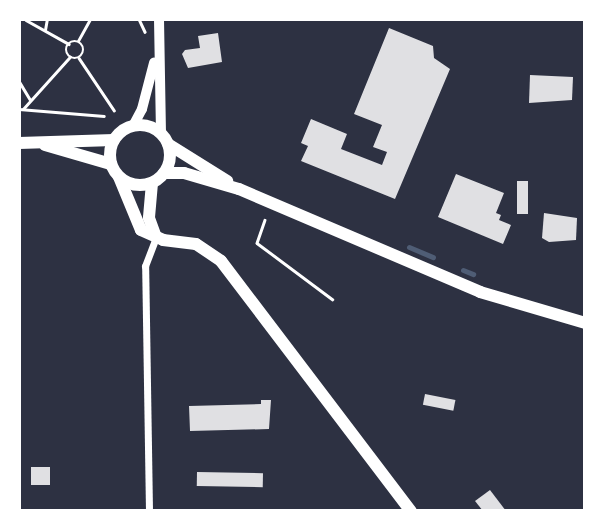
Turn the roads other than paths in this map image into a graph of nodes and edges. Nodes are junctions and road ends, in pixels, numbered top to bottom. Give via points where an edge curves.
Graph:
1 (159, 19) edge
2 (157, 50) junction
3 (133, 126) junction
4 (165, 138) junction
5 (114, 140) junction
6 (35, 142) junction
7 (19, 143) edge
8 (111, 164) junction
9 (164, 173) junction
10 (119, 177) junction
11 (152, 183) junction
12 (239, 188) junction
13 (156, 237) junction
14 (585, 323) edge
15 (149, 511) edge
16 (411, 511) edge

1 - 2 street
2 - 3 street via 146,98
2 - 4 street
3 - 4 main road via 148,126
3 - 5 main road
4 - 9 main road via 170,161
4 - 12 main road
5 - 6 main road
5 - 8 main road
6 - 7 main road
6 - 8 main road
8 - 10 main road
9 - 11 main road
9 - 12 main road via 184,173
10 - 11 main road via 136,185
10 - 13 main road via 136,224
11 - 13 main road via 149,218
12 - 14 main road via 480,292
13 - 15 street via 145,266
13 - 16 main road via 196,244 221,261

